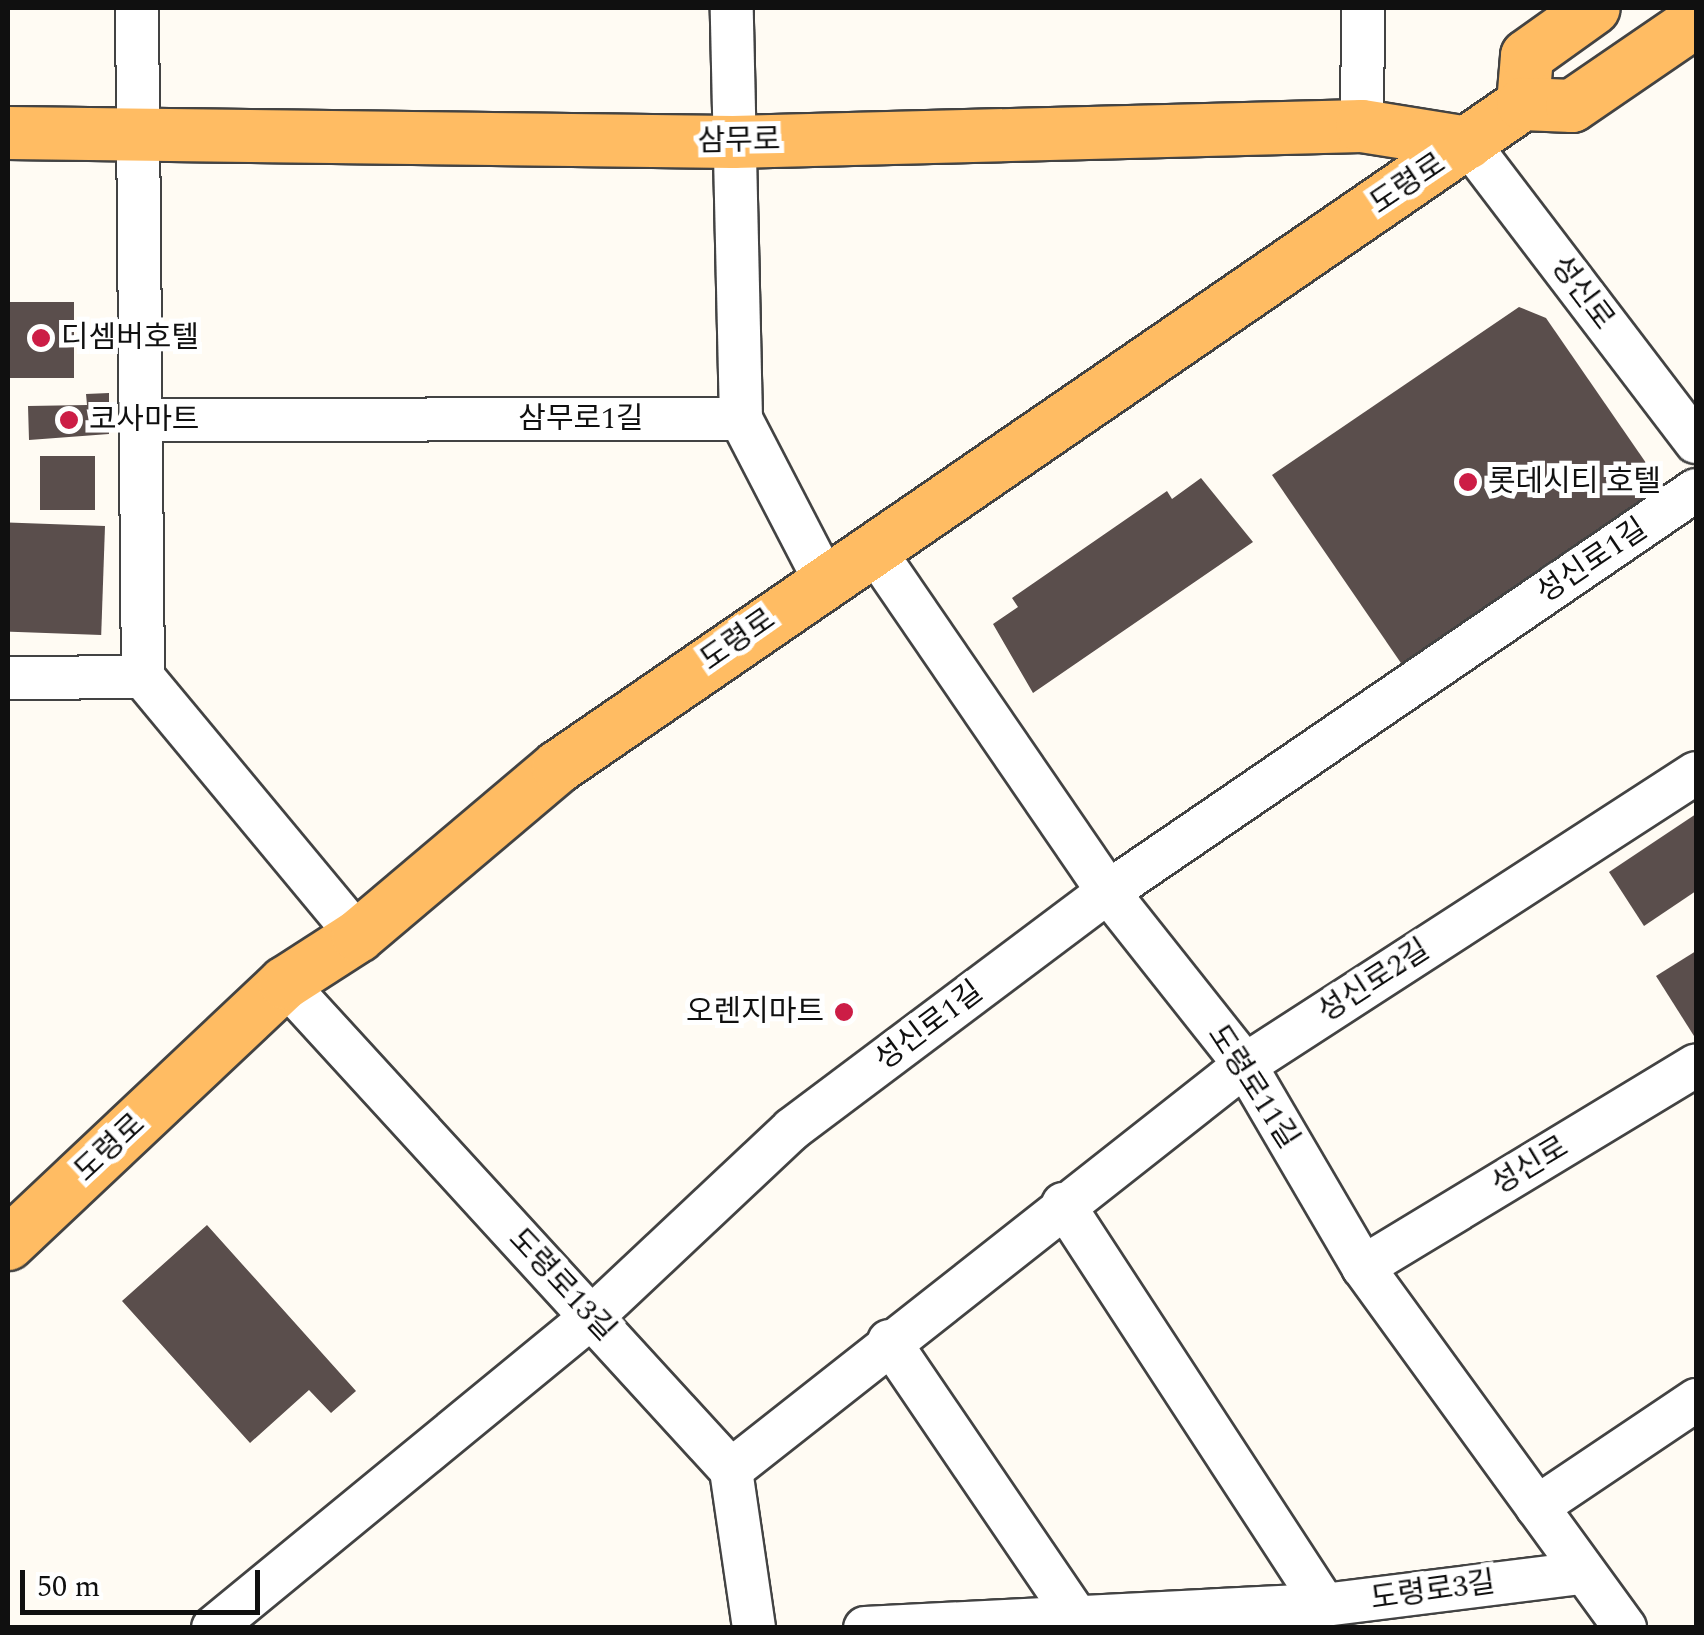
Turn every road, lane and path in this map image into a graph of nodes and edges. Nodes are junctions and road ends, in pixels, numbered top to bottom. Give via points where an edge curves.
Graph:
1 (137, 8) edge
2 (732, 8) edge
3 (1363, 8) edge
4 (1594, 8) edge
5 (1696, 22) edge
6 (1524, 104) junction
7 (1362, 126) junction
8 (8, 133) edge
9 (134, 136) junction
10 (733, 142) junction
11 (1468, 143) junction
12 (741, 419) junction
13 (143, 420) junction
14 (1696, 442) edge
15 (1696, 490) edge
16 (874, 550) junction
17 (824, 579) junction
18 (142, 677) junction
19 (8, 678) edge
20 (1696, 773) edge
21 (1108, 892) junction
22 (358, 936) junction
23 (284, 983) junction
24 (1244, 1064) junction
25 (1696, 1066) edge
26 (1063, 1204) junction
27 (8, 1244) edge
28 (1363, 1267) junction
29 (592, 1317) junction
30 (888, 1341) junction
31 (1696, 1400) edge
32 (731, 1470) junction
33 (1538, 1507) junction
34 (1582, 1573) junction
35 (1324, 1605) junction
36 (1078, 1619) junction
37 (1213, 1620) edge
38 (213, 1628) edge
39 (754, 1628) edge
40 (865, 1628) edge
41 (1624, 1628) edge

1 - 9 street
2 - 10 street
3 - 7 street
4 - 6 main road via 1527,56
5 - 6 main road via 1572,106
6 - 11 main road, 도령로
7 - 10 main road, 삼무로
7 - 11 main road, 삼무로
8 - 9 main road, 삼무로
9 - 10 main road, 삼무로
9 - 13 street
10 - 12 street
11 - 14 street, 성신로
11 - 16 main road, 도령로
12 - 13 street, 삼무로1길
12 - 17 street
13 - 18 street
15 - 21 street, 성신로1길
16 - 17 main road, 도령로
16 - 21 street, 도령로11길
17 - 22 main road, 도령로 via 558,766
18 - 19 street
18 - 22 street
20 - 24 street, 성신로2길
21 - 24 street, 도령로11길
21 - 29 street, 성신로1길 via 792,1128
22 - 23 main road, 도령로
23 - 27 main road, 도령로
23 - 29 street, 도령로13길
24 - 26 street, 성신로2길
24 - 28 street, 도령로11길
25 - 28 street, 성신로
26 - 30 street, 성신로2길
26 - 35 street
28 - 33 street, 도령로11길
29 - 32 street, 도령로13길
29 - 38 street, 성신로1길
30 - 32 street, 성신로2길
30 - 36 street
31 - 33 street
32 - 39 street
33 - 34 street, 도령로11길
34 - 35 street, 도령로3길
34 - 41 street, 도령로11길
35 - 37 street, 도령로3길
36 - 37 street, 도령로3길
36 - 40 street, 도령로3길

